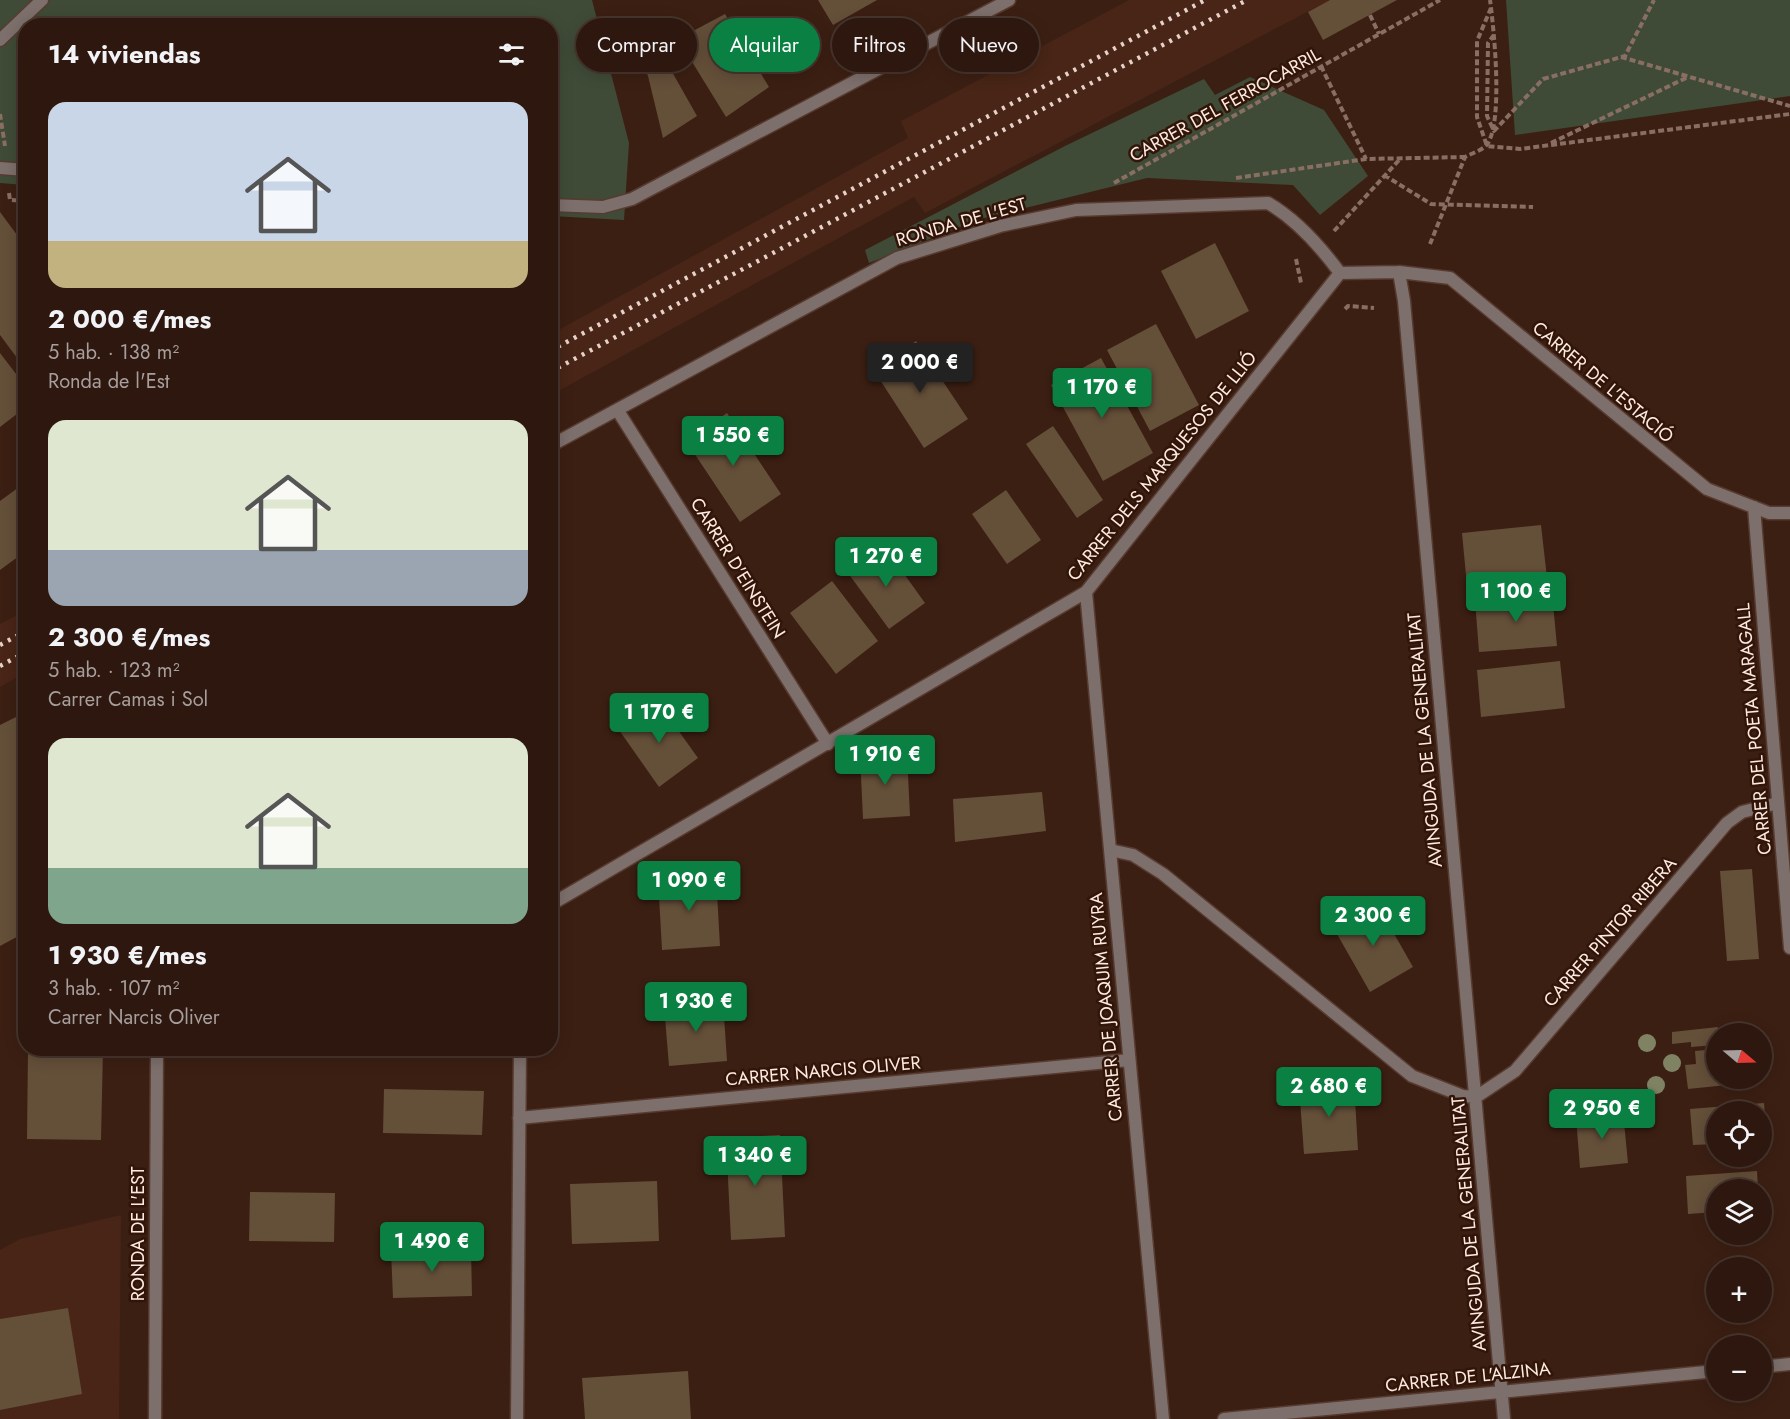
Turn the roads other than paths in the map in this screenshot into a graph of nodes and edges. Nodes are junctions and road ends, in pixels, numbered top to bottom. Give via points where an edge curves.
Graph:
1 (42, 0) edge
2 (1009, 0) edge
3 (23, 18) edge
4 (18, 23) edge
5 (0, 40) edge
6 (0, 168) edge
7 (18, 169) edge
8 (558, 205) edge
9 (1399, 272) junction
10 (1340, 273) junction
11 (618, 411) junction
12 (558, 442) edge
13 (1755, 507) junction
14 (1790, 513) edge
15 (1086, 592) junction
16 (828, 744) junction
17 (1778, 803) junction
18 (1110, 850) junction
19 (558, 900) edge
20 (1790, 948) edge
21 (157, 1056) edge
22 (520, 1056) edge
23 (1129, 1060) junction
24 (1476, 1097) junction
25 (519, 1118) junction
26 (1790, 1364) edge
27 (1772, 1366) edge
28 (1706, 1372) edge
29 (1502, 1392) junction
30 (155, 1419) edge
31 (516, 1419) edge
32 (1163, 1419) edge
33 (1224, 1419) edge
34 (1504, 1419) edge

1 - 3 street
2 - 8 street via 632,199 603,207
4 - 5 street
6 - 7 street
9 - 10 street
9 - 13 street, CARRER DE L'ESTACIÓ via 1450,278 1707,489
9 - 24 street, AVINGUDA DE LA GENERALITAT
10 - 11 street, RONDA DE L'EST via 1319,245 1268,203 1076,210 1000,226 897,258
10 - 15 street, CARRER DELS MARQUESOS DE LLIÓ
11 - 12 street, RONDA DE L'EST
11 - 16 street, CARRER D'EINSTEIN
13 - 14 street, CARRER DE L'ESTACIÓ via 1768,513
13 - 17 street, CARRER DEL POETA MARAGALL
15 - 16 street, CARRER DELS MARQUESOS DE LLIÓ
15 - 18 street, CARRER DE JOAQUIM RUYRA
16 - 19 street, CARRER DELS MARQUESOS DE LLIÓ
17 - 20 street, CARRER DEL POETA MARAGALL
17 - 24 street, CARRER PINTOR RIBERA via 1742,812 1727,823 1515,1071
18 - 23 street, CARRER DE JOAQUIM RUYRA
18 - 24 street via 1133,855 1162,874 1412,1076 1463,1096
21 - 30 street, RONDA DE L'EST
22 - 25 street
23 - 25 street, CARRER NARCIS OLIVER
23 - 32 street, CARRER DE JOAQUIM RUYRA
24 - 29 street, AVINGUDA DE LA GENERALITAT
25 - 31 street
26 - 27 street
28 - 29 street, CARRER DE L'ALZINA
29 - 33 street, CARRER DE L'ALZINA
29 - 34 street, AVINGUDA DE LA GENERALITAT

